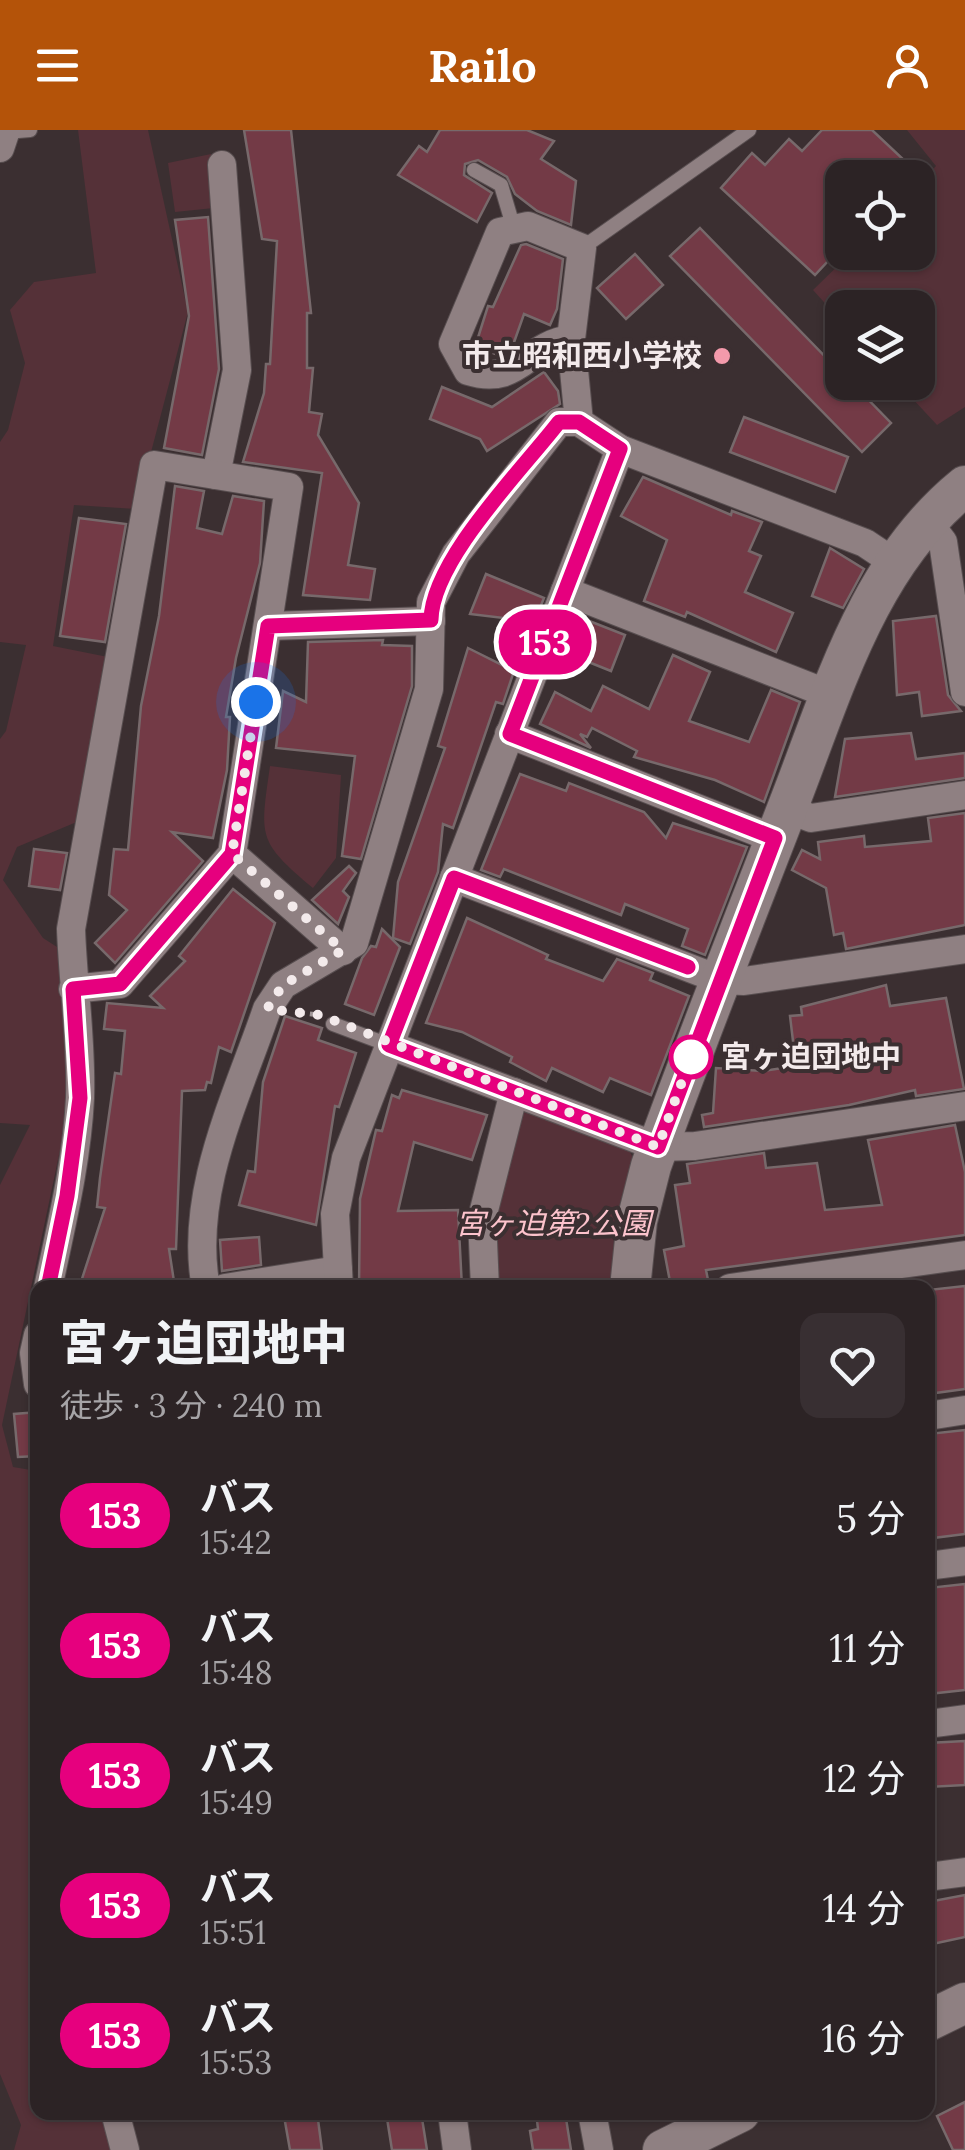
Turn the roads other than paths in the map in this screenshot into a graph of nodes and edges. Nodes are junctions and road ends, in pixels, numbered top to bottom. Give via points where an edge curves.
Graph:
1 (749, 130) edge
2 (222, 165) dead end
3 (474, 170) dead end
4 (514, 229) junction
5 (582, 248) junction
6 (572, 338) junction
7 (579, 422) junction
8 (620, 449) junction
9 (216, 475) junction
10 (965, 486) edge
11 (928, 521) junction
12 (895, 563) junction
13 (565, 591) junction
14 (431, 620) junction
15 (268, 626) junction
16 (961, 642) edge
17 (965, 692) edge
18 (831, 694) junction
19 (510, 734) junction
20 (965, 795) edge
21 (781, 824) junction
22 (232, 854) junction
23 (454, 878) junction
24 (965, 949) edge
25 (343, 950) junction
26 (721, 980) junction
27 (73, 989) junction
28 (333, 1024) road end
29 (389, 1045) junction
30 (514, 1092) junction
31 (965, 1106) edge
32 (658, 1147) junction
33 (965, 1254) edge
34 (338, 1279) edge
35 (50, 1280) edge
36 (205, 1280) edge
37 (485, 1280) edge
38 (631, 1280) edge
39 (785, 1280) edge
40 (965, 1410) edge
41 (935, 1415) edge
42 (965, 1561) edge
43 (935, 1565) edge
44 (965, 1718) edge
45 (935, 1723) edge
46 (965, 1872) edge
47 (935, 1876) edge
48 (965, 2003) edge
49 (935, 2018) edge
50 (117, 2120) edge
51 (453, 2120) edge
52 (593, 2120) edge
53 (724, 2120) edge
54 (125, 2150) edge
55 (457, 2150) edge
56 (599, 2150) edge
57 (663, 2150) edge

1 - 5 lane
2 - 9 street via 237,370
3 - 4 lane via 501,184
4 - 5 street via 528,226
4 - 6 street via 500,232 453,344 468,371 490,378 509,373 549,342
5 - 6 street
6 - 7 street
7 - 8 street
7 - 14 street via 559,422 456,554 431,602
8 - 12 street via 865,544
8 - 13 street
9 - 15 street via 289,487
9 - 27 street via 154,465 71,929
10 - 11 street
11 - 12 street
11 - 16 street via 943,542
12 - 18 street
13 - 18 street
13 - 19 street
14 - 15 street
14 - 25 street via 429,689 354,943
15 - 22 street
16 - 17 street
18 - 21 street
19 - 21 street
19 - 23 street
20 - 21 street
21 - 26 street
22 - 25 street
22 - 27 street via 120,984
23 - 26 street
23 - 29 street
24 - 26 street
25 - 36 street via 283,985 267,1009 206,1189 200,1253
26 - 32 street
27 - 35 street via 80,1098
28 - 29 lane
29 - 30 street
29 - 34 street via 346,1158 334,1214
30 - 32 street
30 - 37 street via 482,1218
31 - 32 street
32 - 38 street via 637,1221
33 - 39 street
40 - 41 street
42 - 43 street
44 - 45 street
46 - 47 street
48 - 49 street
50 - 54 street
51 - 55 street
52 - 56 street
53 - 57 street

